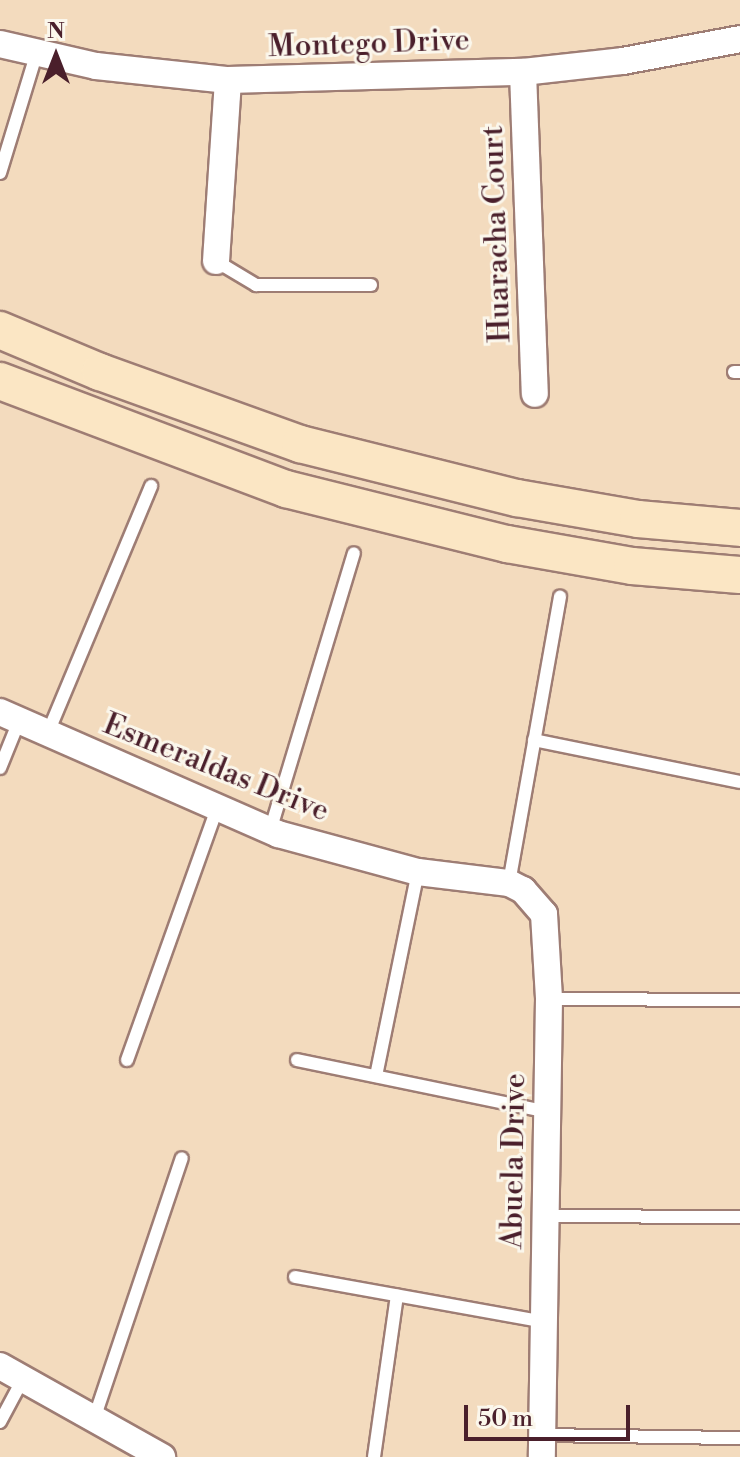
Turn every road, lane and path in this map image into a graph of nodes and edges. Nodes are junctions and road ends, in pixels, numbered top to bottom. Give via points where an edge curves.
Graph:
1 (740, 39) edge
2 (0, 44) edge
3 (37, 52) junction
4 (523, 72) junction
5 (228, 80) junction
6 (0, 173) edge
7 (216, 261) joint
8 (371, 285) dead end
9 (0, 330) edge
10 (0, 381) edge
11 (535, 394) dead end
12 (151, 486) dead end
13 (740, 528) edge
14 (354, 553) dead end
15 (740, 575) edge
16 (560, 597) dead end
17 (10, 717) edge
18 (47, 735) junction
19 (534, 740) junction
20 (0, 768) edge
21 (740, 782) edge
22 (217, 808) junction
23 (270, 831) junction
24 (418, 872) junction
25 (509, 883) junction
26 (549, 999) junction
27 (740, 1000) edge
28 (127, 1060) dead end
29 (297, 1060) dead end
30 (376, 1076) junction
31 (547, 1112) junction
32 (182, 1158) dead end
33 (544, 1216) junction
34 (740, 1217) edge
35 (295, 1277) dead end
36 (397, 1296) junction
37 (544, 1322) junction
38 (11, 1372) edge
39 (94, 1419) junction
40 (0, 1422) edge
41 (740, 1438) edge
42 (542, 1446) edge
43 (162, 1457) edge
44 (374, 1457) edge

1 - 4 street, Montego Drive via 623,61
2 - 3 street, Montego Drive
3 - 5 street, Montego Drive via 96,66
3 - 6 lane
4 - 5 street, Montego Drive
4 - 11 street, Huaracha Court
5 - 7 street
7 - 8 lane via 256,285
9 - 13 main road via 100,372 314,448 517,498 638,519
10 - 15 main road via 286,489 385,515 632,566
12 - 18 lane
14 - 23 lane
16 - 19 lane
17 - 18 street, Esmeraldas Drive
17 - 20 lane
18 - 22 street, Esmeraldas Drive
19 - 21 lane
19 - 25 lane
22 - 23 street, Esmeraldas Drive
22 - 28 lane
23 - 24 street, Esmeraldas Drive
24 - 25 street, Esmeraldas Drive
24 - 30 lane
25 - 26 street, Abuela Drive via 523,890 544,914
26 - 27 lane
26 - 31 street, Abuela Drive
29 - 30 lane
30 - 31 lane
31 - 33 street, Abuela Drive
32 - 39 lane
33 - 34 lane
33 - 37 street, Abuela Drive
35 - 36 lane
36 - 37 lane
36 - 44 lane
37 - 42 street, Abuela Drive
38 - 39 street
38 - 40 lane
39 - 43 street
41 - 42 lane

